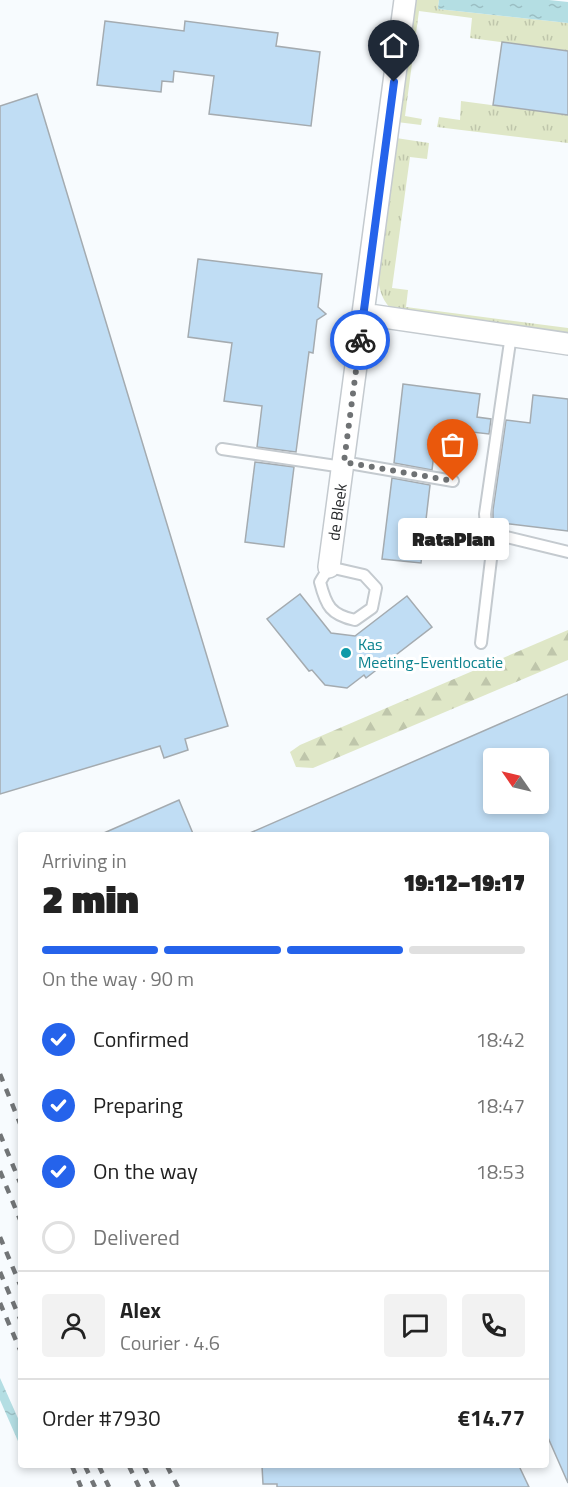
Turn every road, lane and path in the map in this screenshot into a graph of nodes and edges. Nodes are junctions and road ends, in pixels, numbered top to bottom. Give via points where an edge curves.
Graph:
1 (405, 0) edge
2 (363, 314) junction
3 (511, 335) junction
4 (568, 344) edge
5 (222, 449) dead end
6 (343, 464) junction
7 (453, 481) dead end
8 (494, 534) junction
9 (568, 552) edge
10 (320, 576) junction
11 (481, 643) dead end

1 - 2 street, de Bleek
2 - 3 street
2 - 6 street, de Bleek
3 - 4 street
3 - 8 lane via 485,514 486,526
5 - 6 lane
6 - 7 lane
6 - 10 street, de Bleek
8 - 9 lane
8 - 11 lane
10 - 10 lane via 324,599 337,616 355,620 372,608 376,588 364,575

